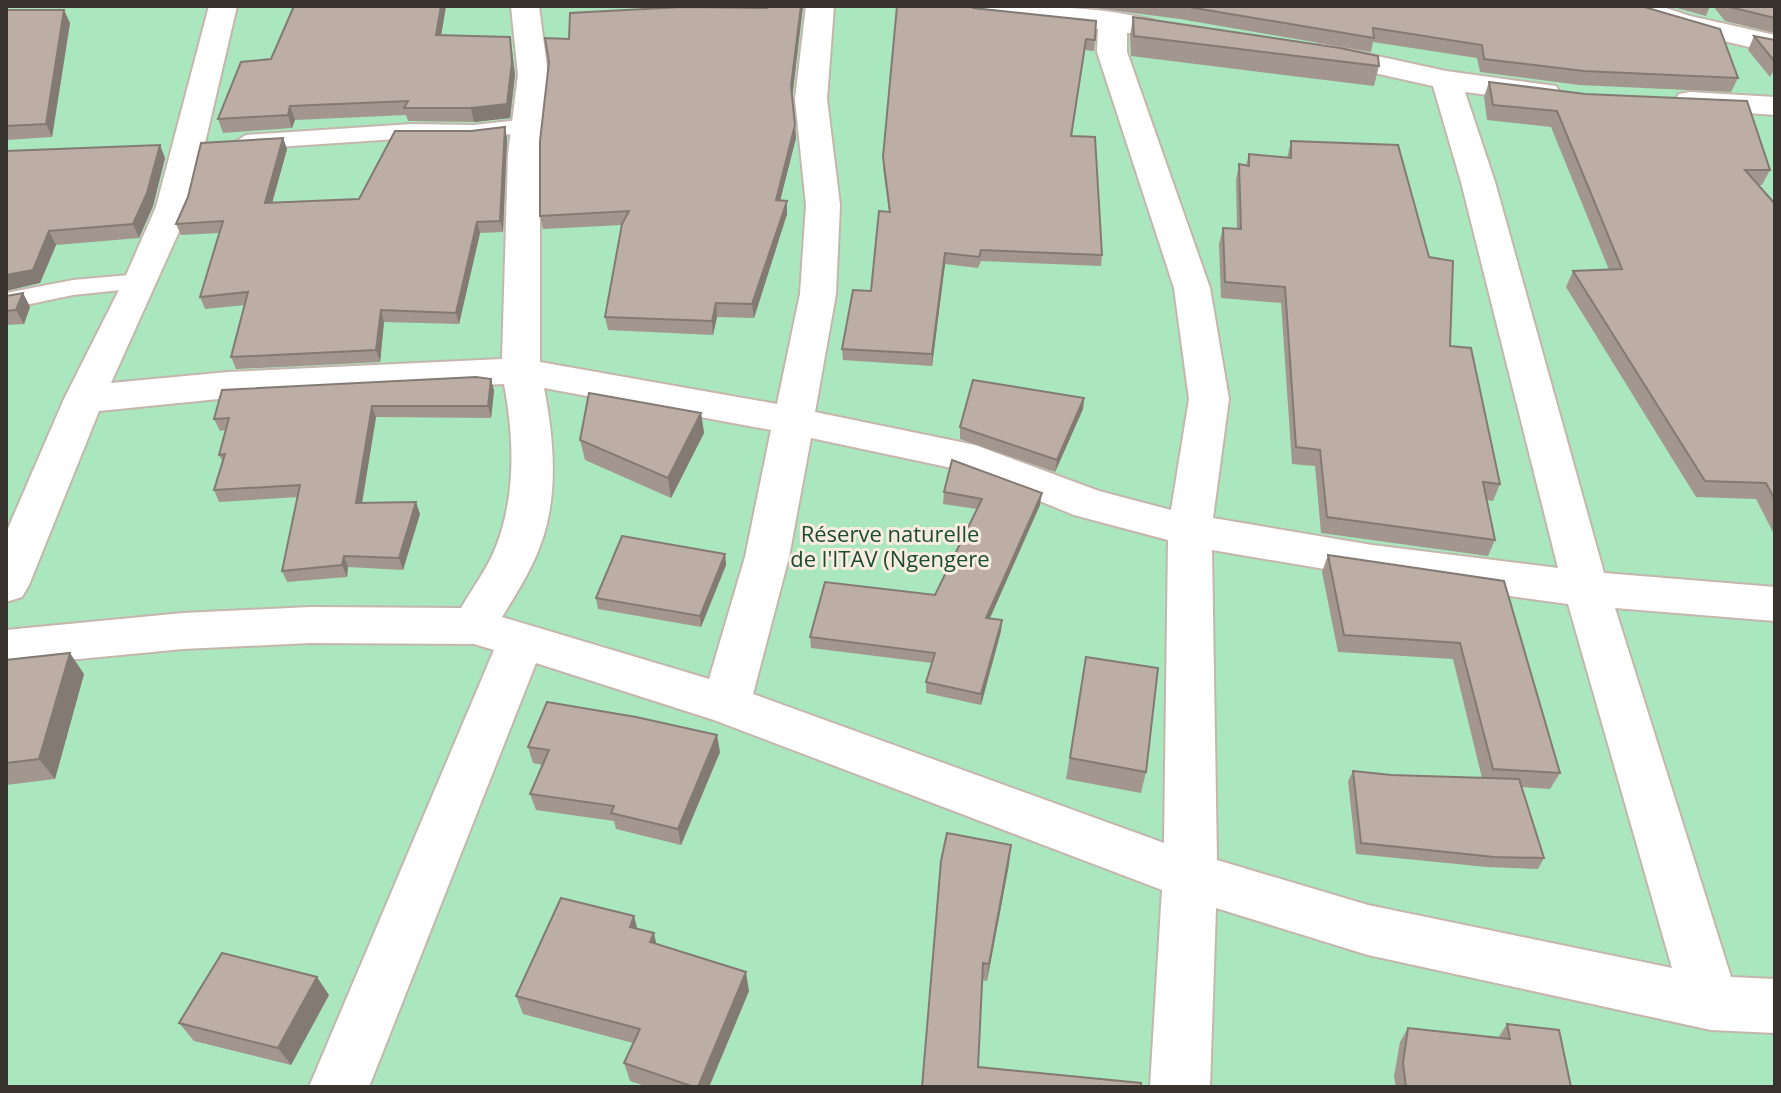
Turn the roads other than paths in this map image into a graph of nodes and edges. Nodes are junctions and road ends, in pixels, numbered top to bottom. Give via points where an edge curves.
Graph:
1 (223, 6) edge
2 (525, 6) edge
3 (820, 6) edge
4 (981, 6) edge
5 (1632, 6) edge
6 (1113, 22) junction
7 (1167, 29) edge
8 (1775, 44) edge
9 (1289, 48) edge
10 (1446, 80) junction
11 (1579, 97) edge
12 (1657, 99) edge
13 (1771, 110) edge
14 (527, 126) junction
15 (193, 144) junction
16 (141, 282) junction
17 (6, 301) edge
18 (521, 371) junction
19 (84, 399) junction
20 (794, 421) junction
21 (1190, 530) junction
22 (6, 585) edge
23 (1586, 589) junction
24 (1775, 604) edge
25 (498, 634) junction
26 (6, 648) edge
27 (726, 704) junction
28 (1190, 876) junction
29 (1711, 1003) junction
30 (1775, 1006) edge
31 (339, 1087) edge
32 (1180, 1087) edge

1 - 15 street
2 - 14 street via 533,75
3 - 20 street via 811,99 823,205 818,294
4 - 6 street
5 - 8 street
6 - 7 street
6 - 21 street via 1112,52 1192,288 1209,399
9 - 10 street
10 - 11 street
10 - 23 street
12 - 13 street
14 - 15 lane
14 - 18 street
15 - 16 street
16 - 17 lane via 97,283
16 - 19 street
18 - 19 street via 228,385
18 - 20 street
18 - 25 street via 528,405 529,494
19 - 22 street
20 - 21 street via 975,459 1089,504
20 - 27 street via 767,557
21 - 23 street
21 - 28 street
23 - 24 street
23 - 29 street
25 - 26 street via 262,628
25 - 27 street
25 - 31 street via 470,760
27 - 28 street
28 - 29 street via 1368,930
28 - 32 street
29 - 30 street

